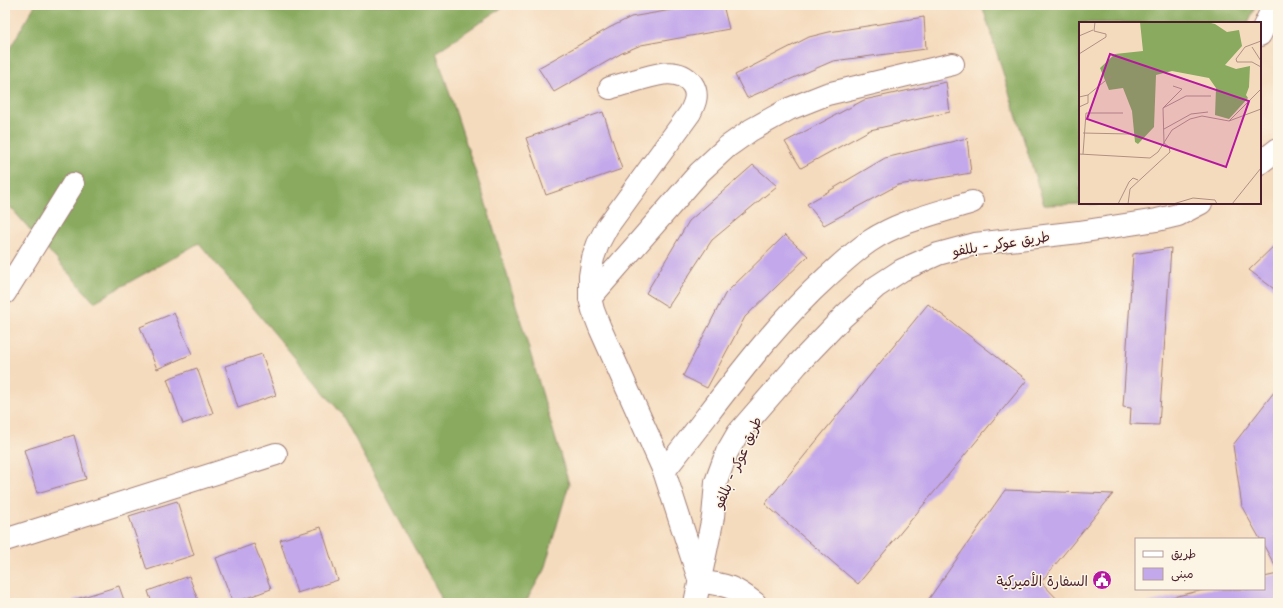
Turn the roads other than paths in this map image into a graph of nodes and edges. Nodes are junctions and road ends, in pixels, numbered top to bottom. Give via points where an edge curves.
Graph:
1 (1274, 5) edge
2 (1261, 33) edge
3 (953, 64) dead end
4 (610, 88) dead end
5 (1278, 149) edge
6 (1261, 162) edge
7 (73, 184) dead end
8 (972, 202) dead end
9 (1198, 204) edge
10 (1181, 209) edge
11 (5, 293) edge
12 (590, 298) junction
13 (276, 454) dead end
14 (664, 471) junction
15 (5, 540) edge
16 (700, 582) junction
17 (695, 603) edge
18 (755, 603) edge

1 - 2 street
3 - 12 street via 827,94 790,109 751,130 727,147 700,172
4 - 12 street via 655,74 668,73 687,79 697,95 690,112 607,227 598,244 590,276
5 - 6 street
7 - 11 street
8 - 14 street via 888,232 870,241 840,265 808,294 782,323
9 - 10 street, طريق عوكر - بللفو
10 - 16 street, طريق عوكر - بللفو via 1157,220 975,244 938,254 902,270 876,287 797,365 738,433 727,452 716,482 713,517
12 - 14 street via 600,328
13 - 15 street
14 - 16 street
16 - 17 street, طريق عوكر - بللفو
16 - 18 street via 719,583 740,591

